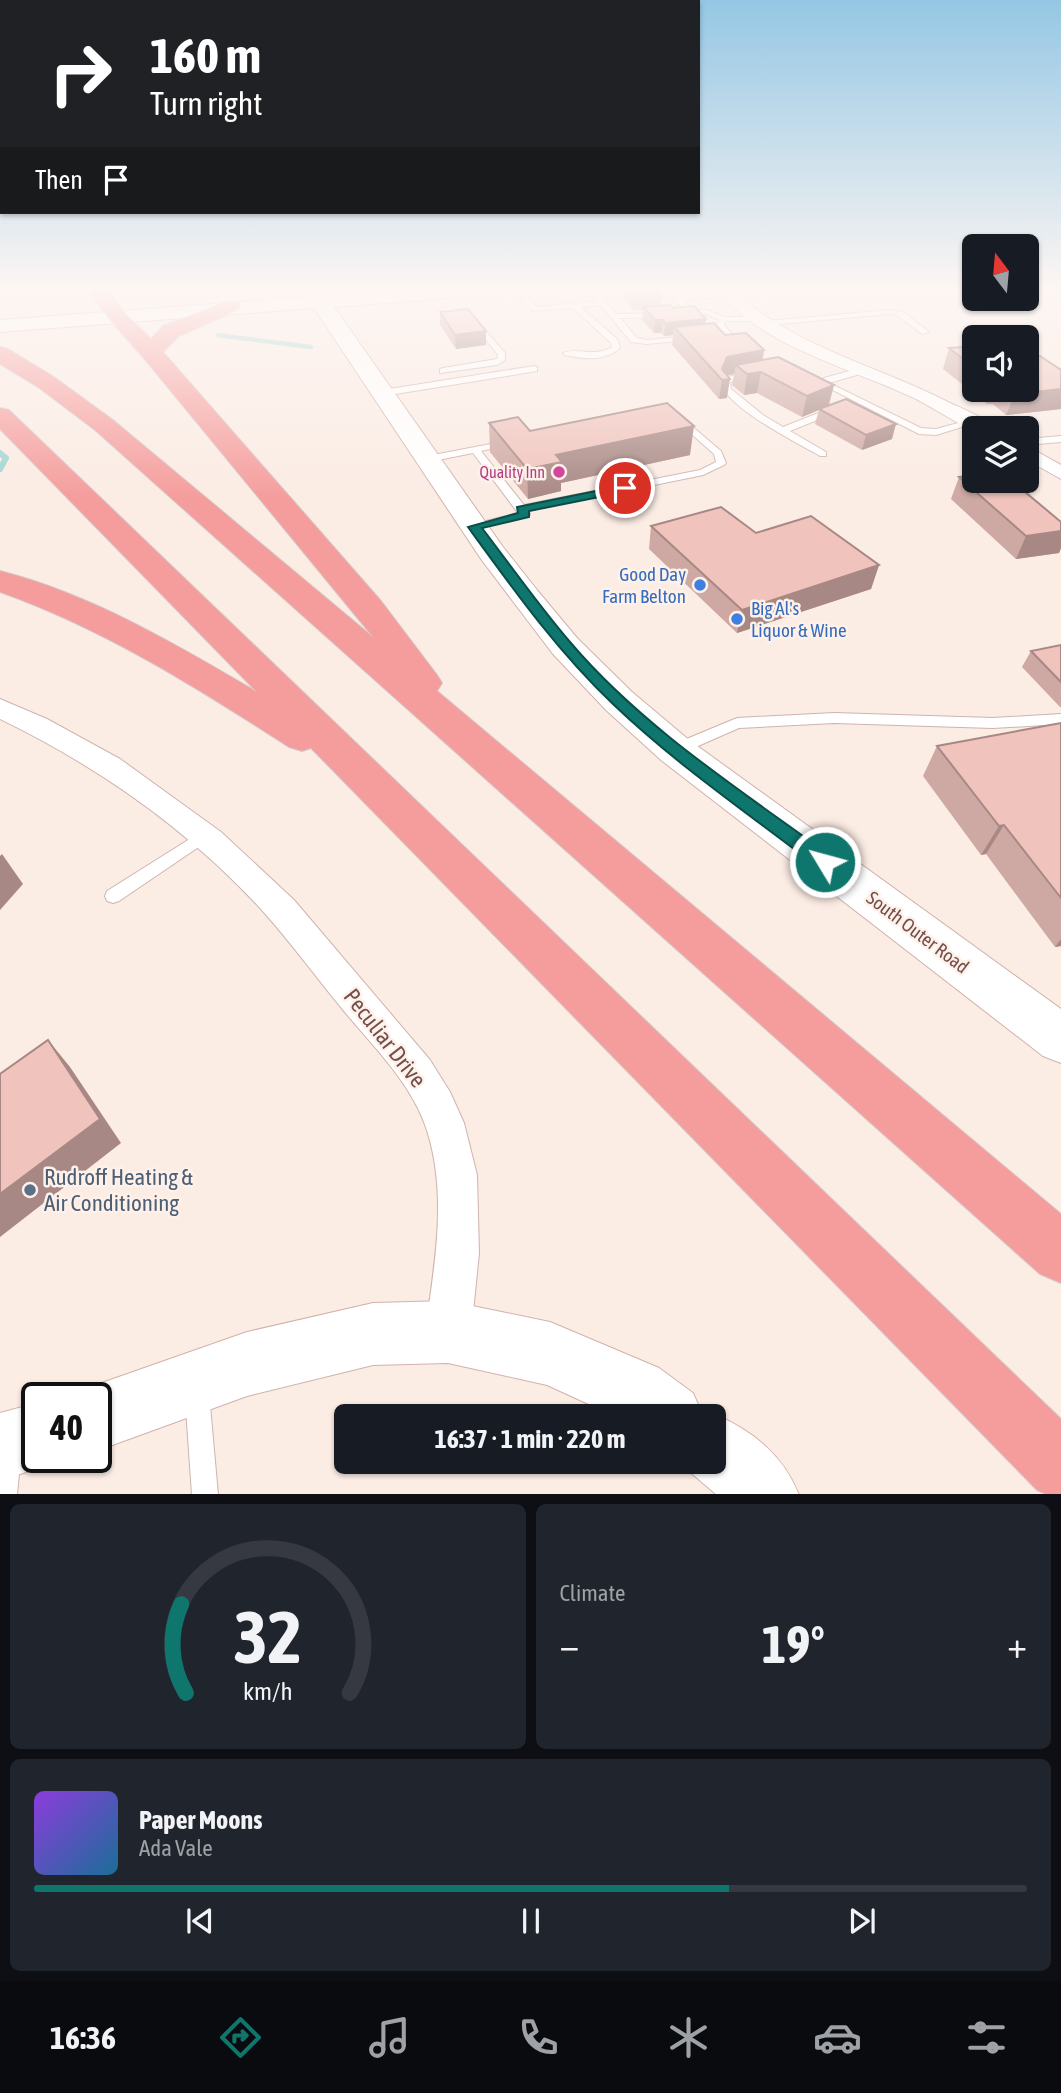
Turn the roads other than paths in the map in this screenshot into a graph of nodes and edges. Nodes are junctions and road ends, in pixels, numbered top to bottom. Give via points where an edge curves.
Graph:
1 (9, 360) edge
2 (159, 360) edge
3 (360, 360) edge
4 (501, 360) edge
5 (841, 360) edge
6 (534, 369) dead end
7 (864, 370) junction
8 (443, 371) dead end
9 (757, 373) edge
10 (812, 378) edge
11 (824, 381) junction
12 (383, 393) junction
13 (857, 401) junction
14 (670, 414) edge
15 (0, 415) edge
16 (962, 416) edge
17 (962, 428) edge
18 (783, 430) junction
19 (1061, 439) edge
20 (514, 441) edge
21 (1039, 441) edge
22 (475, 450) junction
23 (823, 454) dead end
24 (1039, 458) edge
25 (428, 459) junction
26 (1056, 466) edge
27 (521, 509) junction
28 (474, 527) junction
29 (0, 581) edge
30 (0, 708) edge
31 (1061, 719) edge
32 (465, 738) junction
33 (676, 750) junction
34 (362, 774) junction
35 (204, 836) junction
36 (113, 896) dead end
37 (1061, 1039) edge
38 (1061, 1253) edge
39 (448, 1332) junction
40 (196, 1382) junction
41 (654, 1404) edge
42 (112, 1412) edge
43 (726, 1457) edge
44 (1061, 1466) edge
45 (205, 1494) edge
46 (765, 1494) edge

1 - 32 highway via 104,425
2 - 32 highway via 369,608
3 - 12 street, South Outer Road
4 - 8 lane
5 - 7 street
6 - 12 lane
7 - 11 lane
7 - 16 street
9 - 18 lane via 729,379 727,391
10 - 11 lane
11 - 13 lane
12 - 25 street, South Outer Road
13 - 17 lane via 919,431
13 - 18 lane
14 - 27 lane via 718,453 721,463 703,472
15 - 34 highway
18 - 23 lane
19 - 21 lane
20 - 22 lane
22 - 25 lane
22 - 27 lane
24 - 26 street
25 - 28 street, South Outer Road
27 - 28 lane via 525,514
28 - 33 street, South Outer Road via 565,646
29 - 34 highway via 93,619 198,672
30 - 35 street, Peculiar Drive via 97,757
31 - 33 lane via 993,723 834,718 737,723
32 - 38 highway
33 - 37 street, South Outer Road
34 - 44 highway
35 - 36 lane
35 - 39 street, Peculiar Drive via 271,898 387,1036 421,1078 444,1123 456,1172 461,1223
39 - 40 street via 373,1334 247,1364
39 - 41 street via 550,1353 636,1391
40 - 42 street
40 - 45 lane
43 - 46 street

